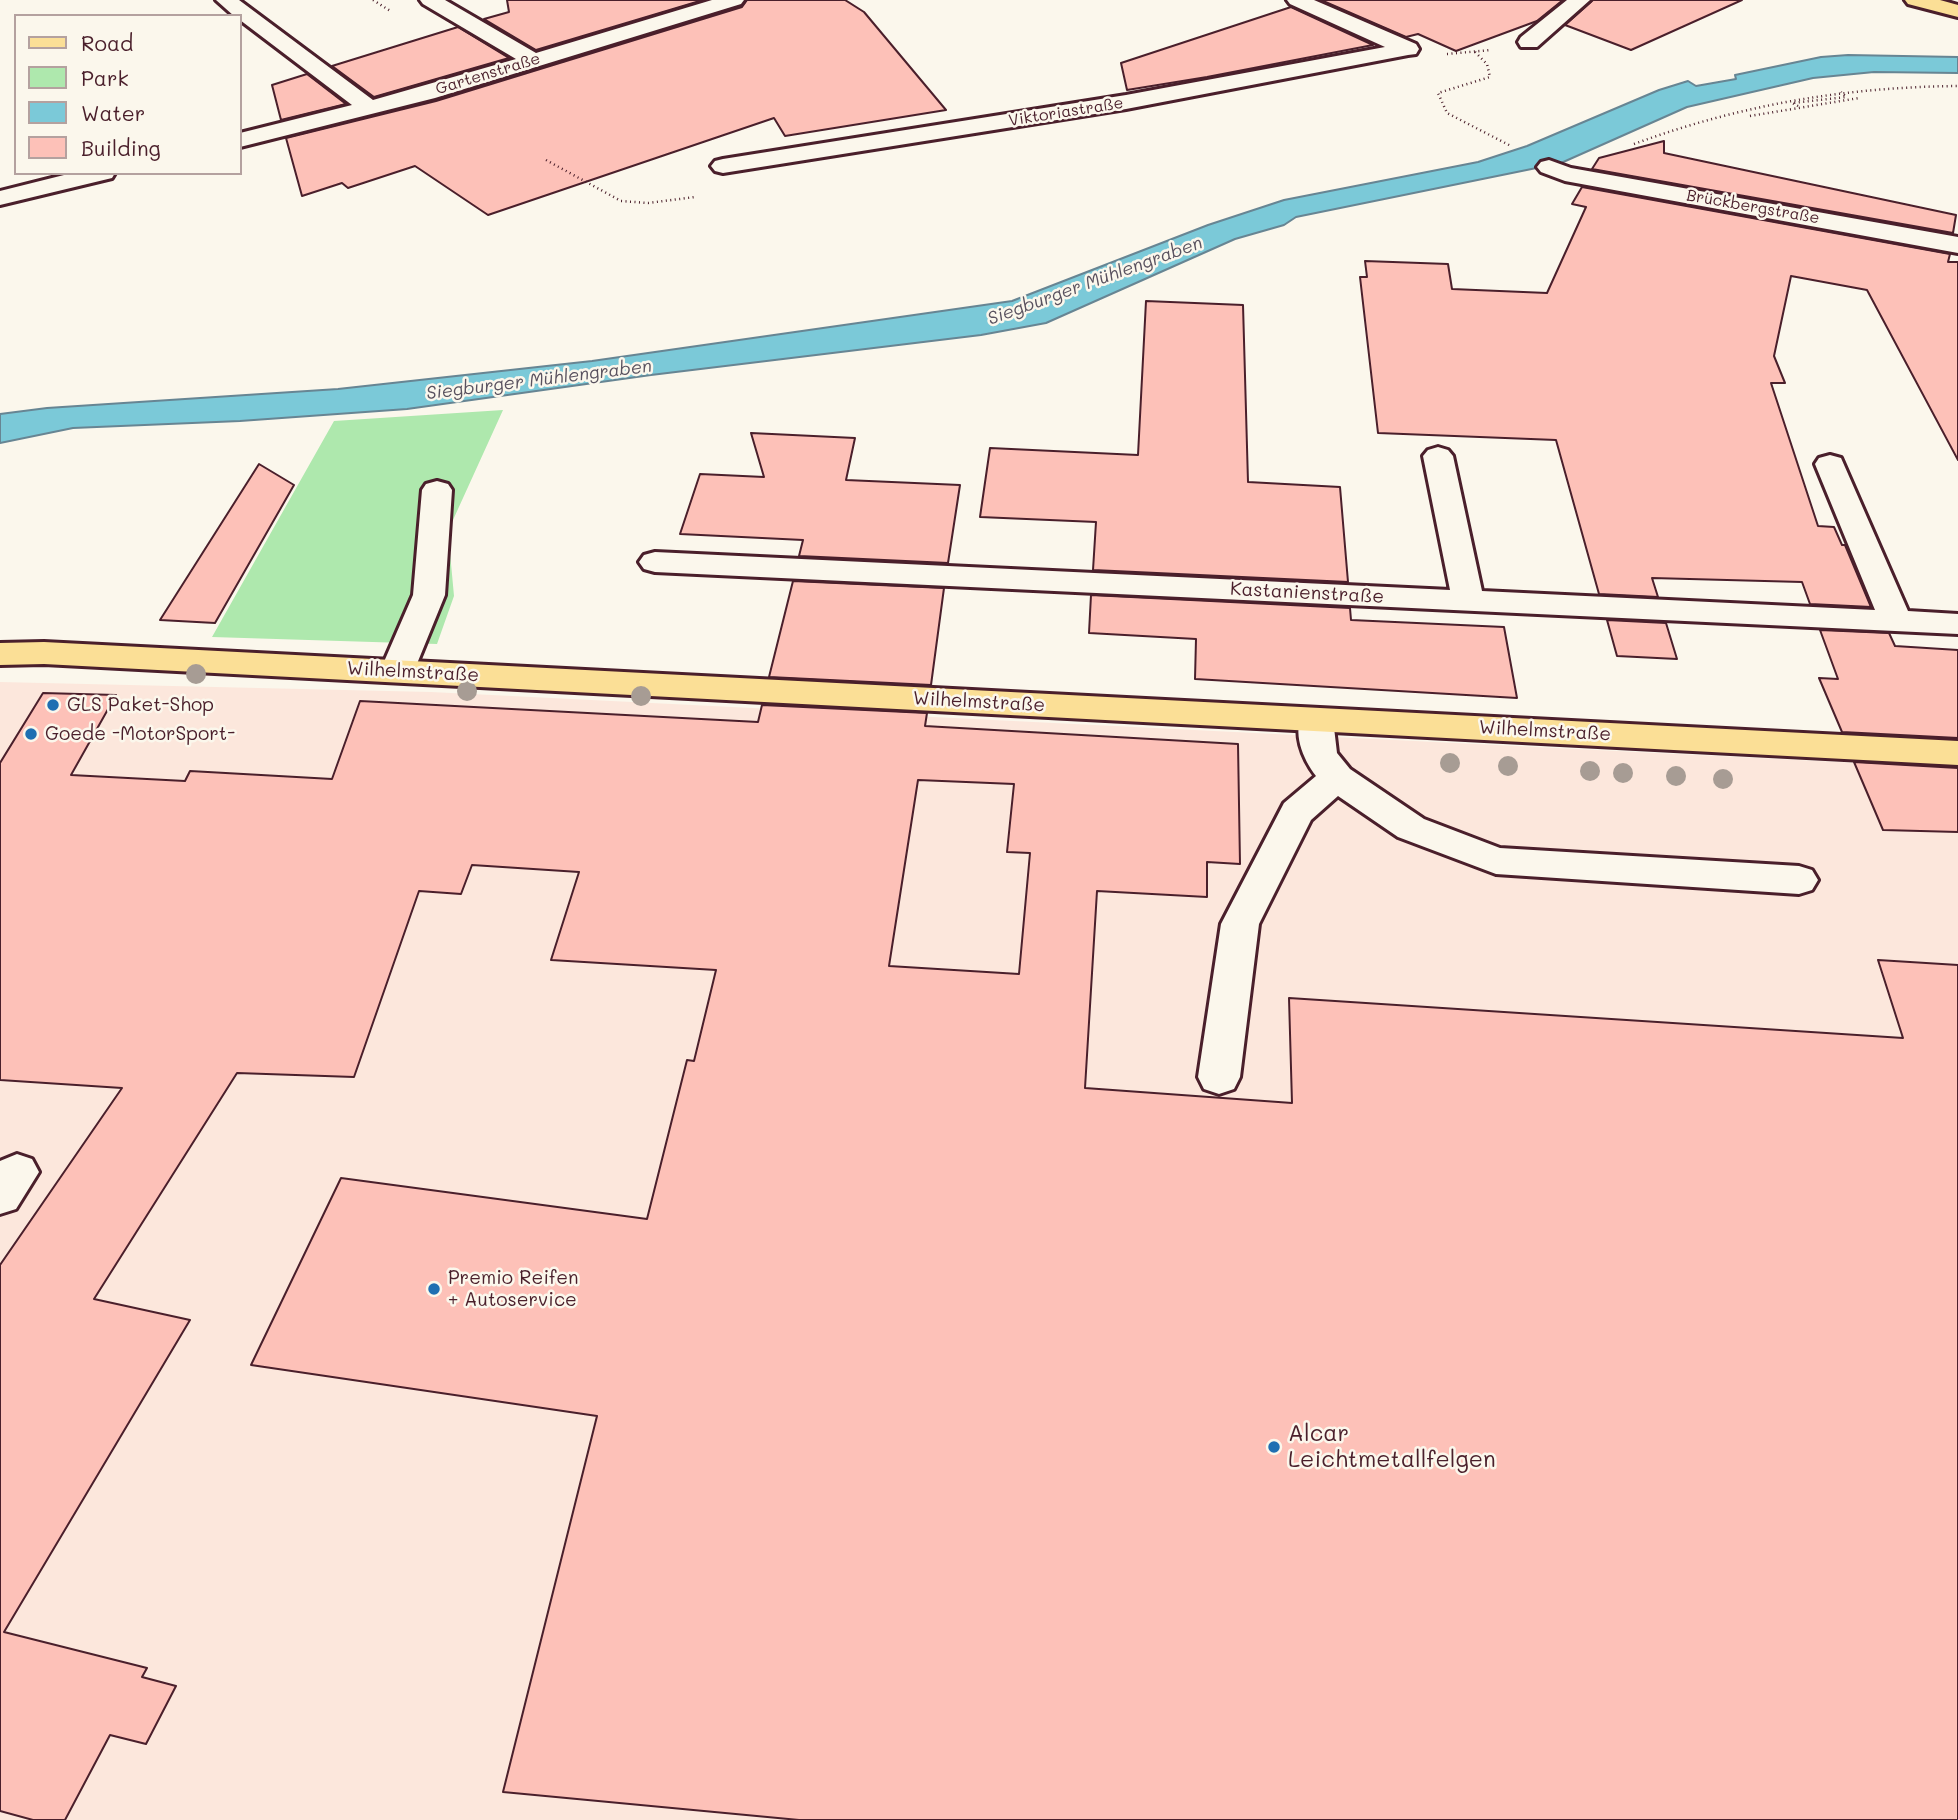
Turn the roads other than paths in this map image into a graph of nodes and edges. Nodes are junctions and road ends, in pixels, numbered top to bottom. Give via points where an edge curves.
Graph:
1 (226, 0) edge
2 (430, 0) edge
3 (734, 0) edge
4 (1297, 0) edge
5 (1580, 0) edge
6 (1927, 2) edge
7 (1958, 12) edge
8 (1529, 42) road end
9 (533, 60) junction
10 (370, 108) junction
11 (242, 140) edge
12 (723, 166) road end
13 (1549, 167) dead end
14 (95, 175) edge
15 (0, 198) edge
16 (1958, 245) edge
17 (1438, 456) dead end
18 (1830, 464) dead end
19 (437, 490) dead end
20 (655, 562) dead end
21 (1468, 601) junction
22 (1896, 621) junction
23 (1958, 624) edge
24 (0, 654) edge
25 (397, 671) junction
26 (1316, 719) junction
27 (1958, 753) edge
28 (1337, 778) junction
29 (1799, 880) dead end
30 (1219, 1077) dead end

1 - 10 street
2 - 9 street
3 - 9 street, Gartenstraße
4 - 12 street, Viktoriastraße via 1408,49 1126,102
5 - 8 street
6 - 7 main road
9 - 10 street, Gartenstraße
10 - 11 street, Gartenstraße
13 - 16 street, Brückbergstraße via 1565,174
14 - 15 street
17 - 21 street
18 - 22 street
19 - 25 street via 429,595
20 - 21 street, Kastanienstraße
21 - 22 street, Kastanienstraße
22 - 23 street, Kastanienstraße
24 - 25 main road, Wilhelmstraße
25 - 26 main road, Wilhelmstraße
26 - 27 main road, Wilhelmstraße
26 - 28 street via 1319,755
28 - 29 street via 1411,828 1496,861
28 - 30 street via 1297,812 1240,924

